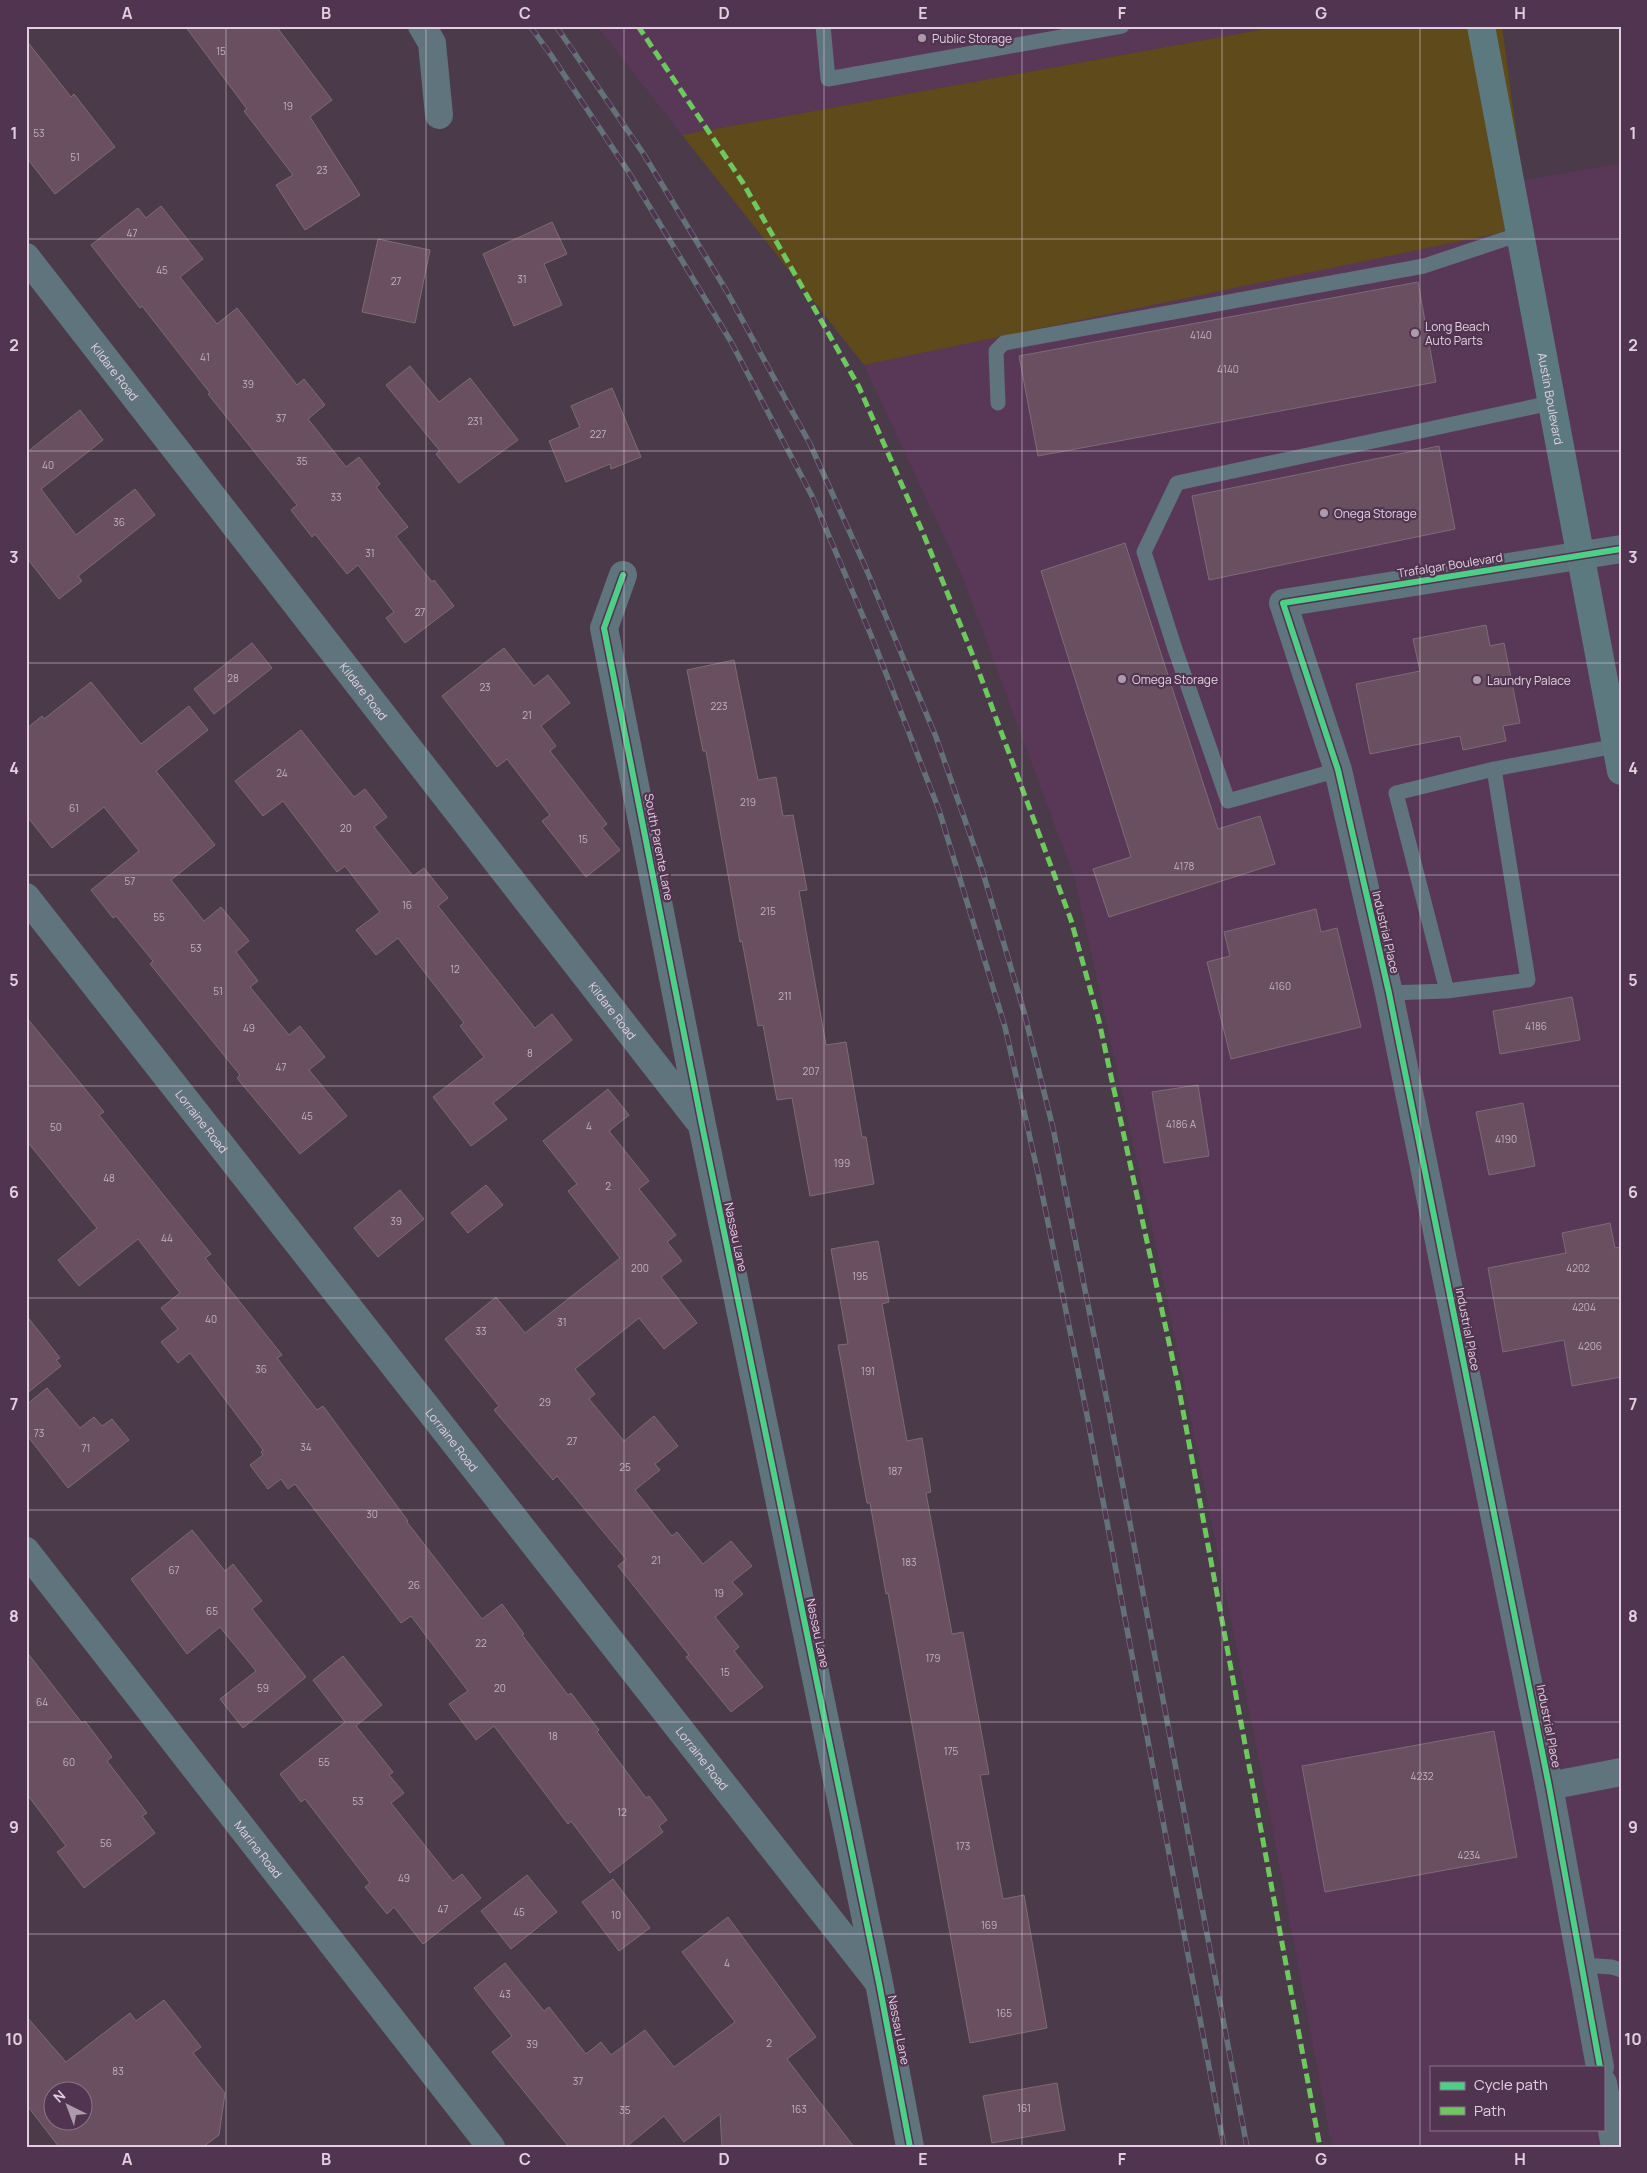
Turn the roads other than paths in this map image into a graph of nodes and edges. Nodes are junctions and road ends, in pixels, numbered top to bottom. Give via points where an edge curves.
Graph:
1 (422, 26) edge
2 (823, 26) edge
3 (1122, 26) edge
4 (1481, 26) edge
5 (439, 115) dead end
6 (1520, 234) junction
7 (26, 257) edge
8 (998, 403) dead end
9 (1551, 403) junction
10 (1621, 548) edge
11 (1579, 555) junction
12 (623, 575) dead end
13 (1283, 604) joint
14 (1618, 758) edge
15 (1338, 770) junction
16 (1494, 770) junction
17 (26, 897) edge
18 (1448, 991) junction
19 (1389, 993) junction
20 (702, 1125) junction
21 (26, 1551) edge
22 (1621, 1772) edge
23 (1549, 1786) junction
24 (1582, 1965) junction
25 (1621, 1970) edge
26 (879, 1983) junction
27 (1600, 2066) edge
28 (1604, 2088) edge
29 (491, 2147) edge
30 (910, 2147) edge
31 (1615, 2147) edge

1 - 5 street via 432,43
2 - 3 lane via 828,79
4 - 6 main road, Austin Boulevard
6 - 8 lane via 1424,266 1004,344 996,351
6 - 9 main road, Austin Boulevard
7 - 20 street, Kildare Road
9 - 11 main road, Austin Boulevard
9 - 15 lane via 1177,483 1144,552 1174,649 1228,801
10 - 11 street, Trafalgar Boulevard
11 - 13 street, Trafalgar Boulevard
11 - 14 main road, Austin Boulevard
12 - 20 street, South Parente Lane via 604,628
13 - 15 street, Industrial Place
14 - 16 lane
15 - 19 street, Industrial Place
16 - 18 lane via 1528,980
16 - 18 lane via 1396,793
17 - 26 street, Lorraine Road
18 - 19 lane
19 - 23 street, Industrial Place
20 - 26 street, Nassau Lane
21 - 29 street, Marina Road
22 - 23 street
23 - 24 street, Industrial Place
24 - 25 lane
24 - 27 street, Industrial Place
26 - 30 street, Nassau Lane
28 - 31 street

